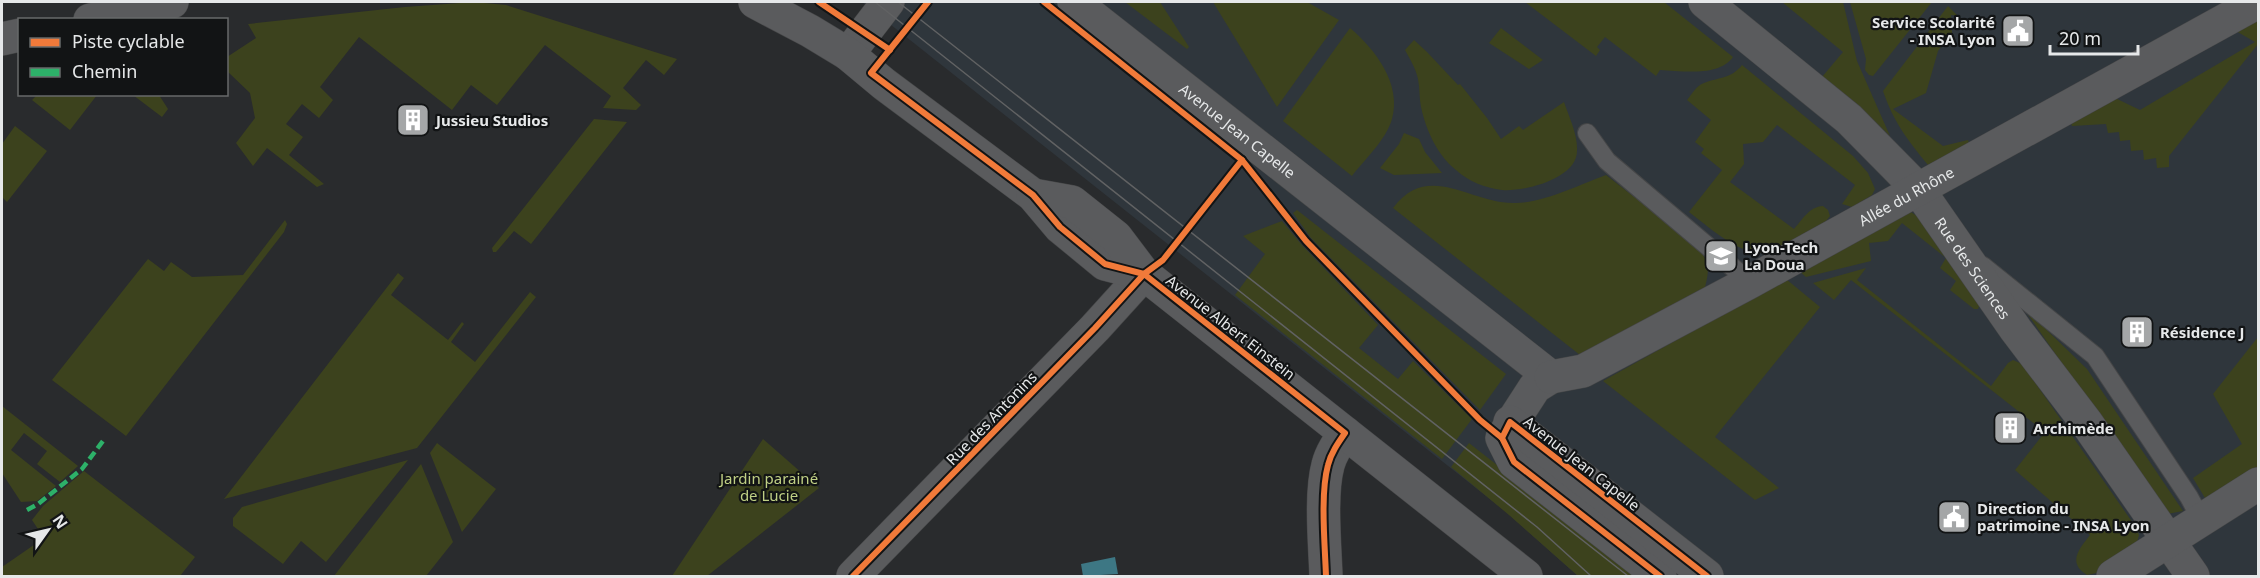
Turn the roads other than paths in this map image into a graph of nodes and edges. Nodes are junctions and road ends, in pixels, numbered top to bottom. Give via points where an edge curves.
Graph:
1 (172, 2) edge
2 (754, 2) edge
3 (888, 2) edge
4 (1074, 2) edge
5 (1705, 2) edge
6 (2258, 2) edge
7 (99, 18) edge
8 (18, 35) edge
9 (2, 39) edge
10 (848, 54) junction
11 (1587, 133) dead end
12 (1918, 189) junction
13 (1956, 244) junction
14 (1144, 274) junction
15 (1750, 282) junction
16 (1551, 377) junction
17 (1510, 422) junction
18 (1346, 433) junction
19 (2259, 484) edge
20 (2202, 521) junction
21 (2169, 542) junction
22 (853, 576) edge
23 (1326, 576) edge
24 (1526, 576) edge
25 (1660, 576) edge
26 (1707, 576) edge
27 (2113, 576) edge
28 (2193, 576) edge

1 - 7 street
2 - 10 street, Avenue Albert Einstein
3 - 10 street
4 - 16 street, Avenue Jean Capelle
5 - 12 street, Rue des Sciences via 1849,119
6 - 12 street, Allée du Rhône
8 - 9 street
10 - 14 street, Avenue Albert Einstein via 1033,195 1060,227 1105,264
11 - 15 lane via 1607,162
12 - 13 street, Rue des Sciences
12 - 15 street, Allée du Rhône
13 - 20 lane via 2096,356
13 - 21 street, Rue des Sciences
14 - 18 street, Avenue Albert Einstein
14 - 22 street, Rue des Antonins
15 - 16 street, Allée du Rhône via 1583,371
16 - 17 street, Avenue Jean Capelle via 1535,387
17 - 25 street, Avenue Jean Capelle via 1502,438 1514,462
17 - 26 street, Avenue Jean Capelle
18 - 23 street via 1332,456 1324,482
18 - 24 street, Avenue Albert Einstein
19 - 20 street
20 - 21 street
21 - 27 street
21 - 28 street, Rue des Sciences

